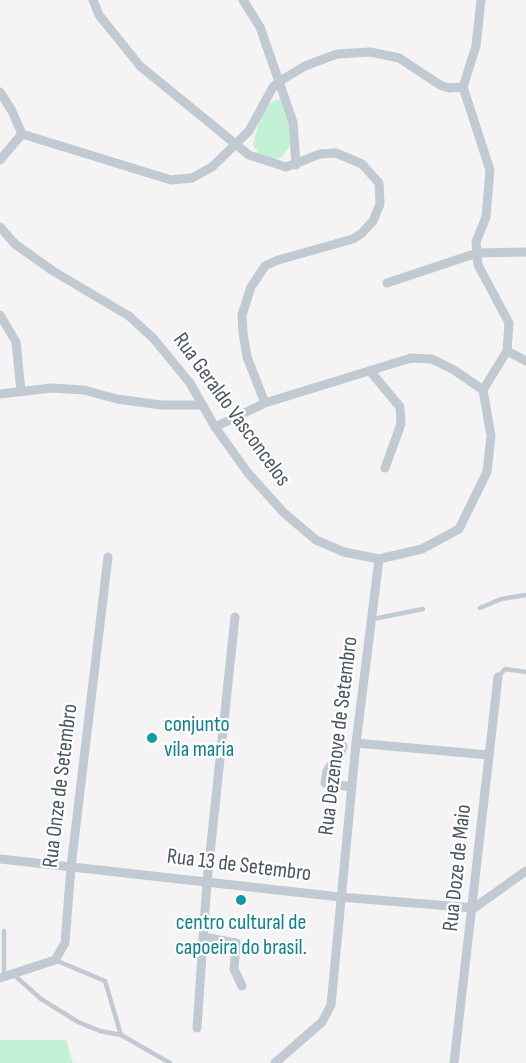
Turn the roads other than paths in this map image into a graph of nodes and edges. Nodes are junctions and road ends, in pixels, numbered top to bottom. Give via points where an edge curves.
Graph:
1 (93, 0) edge
2 (243, 0) edge
3 (481, 0) edge
4 (279, 81) junction
5 (463, 87) junction
6 (0, 92) edge
7 (22, 134) junction
8 (234, 144) junction
9 (0, 160) edge
10 (296, 165) junction
11 (0, 227) edge
12 (526, 252) edge
13 (477, 253) junction
14 (387, 283) dead end
15 (0, 315) edge
16 (507, 351) junction
17 (526, 361) edge
18 (370, 371) junction
19 (483, 390) junction
20 (21, 391) junction
21 (0, 394) edge
22 (265, 403) junction
23 (203, 405) junction
24 (215, 427) junction
25 (385, 468) dead end
26 (108, 557) dead end
27 (379, 559) junction
28 (526, 595) edge
29 (480, 608) dead end
30 (423, 609) dead end
31 (235, 617) dead end
32 (373, 619) junction
33 (526, 672) edge
34 (498, 677) joint
35 (356, 743) junction
36 (343, 746) dead end
37 (489, 755) junction
38 (352, 787) junction
39 (0, 859) edge
40 (71, 867) junction
41 (526, 871) edge
42 (207, 882) junction
43 (340, 897) junction
44 (474, 908) junction
45 (4, 931) dead end
46 (203, 937) junction
47 (55, 960) junction
48 (6, 976) edge
49 (242, 986) dead end
50 (197, 1028) dead end
51 (121, 1035) junction
52 (171, 1063) edge
53 (275, 1063) edge
54 (454, 1063) edge

1 - 8 street via 99,15 140,66
2 - 4 street via 260,27
3 - 5 street via 476,46
4 - 5 street via 304,66 337,54 370,52 399,58 440,85
4 - 8 street via 249,131
4 - 10 street via 293,122
5 - 13 street via 490,170 486,217 476,242
6 - 7 street
7 - 8 street via 171,180 192,178 212,167
7 - 9 street
8 - 10 street via 262,161 286,167
10 - 22 street via 320,154 336,153 362,164 379,183 380,204 373,221 353,240 278,260 265,266 251,287 242,315 243,333
11 - 23 street, Rua Geraldo Vasconcelos via 15,244 53,271 129,316 153,338
12 - 13 street
13 - 14 street
13 - 16 street via 478,265 509,324
15 - 20 street via 16,342
16 - 17 street
16 - 19 street
18 - 19 street via 411,358 432,359
18 - 22 street
18 - 25 street via 400,407 401,424
19 - 27 street, Rua Geraldo Vasconcelos via 491,435 487,472 459,529 422,549
20 - 21 street
20 - 23 street via 84,390 161,405
22 - 24 street
23 - 24 street, Rua Geraldo Vasconcelos
24 - 27 street, Rua Geraldo Vasconcelos via 248,473 284,513 316,540 344,552
26 - 40 street, Rua Onze de Setembro
27 - 32 street, Rua Dezenove de Setembro
28 - 29 lane
30 - 32 lane
31 - 42 street
32 - 35 street, Rua Dezenove de Setembro
33 - 34 lane via 505,669
34 - 37 street, Rua Doze de Maio
35 - 37 street
35 - 38 street, Rua Dezenove de Setembro
36 - 38 street via 337,765 331,765 327,771 325,783
37 - 44 street, Rua Doze de Maio
38 - 43 street, Rua Dezenove de Setembro
39 - 40 street, Rua 13 de Setembro
40 - 42 street, Rua 13 de Setembro
40 - 47 street, Rua Onze de Setembro via 65,942
41 - 44 street
42 - 43 street, Rua 13 de Setembro
42 - 46 street
43 - 44 street, Rua 13 de Setembro
43 - 53 street, Rua Dezenove de Setembro via 331,1005 322,1023
44 - 54 street, Rua Doze de Maio
45 - 48 lane
46 - 49 street via 236,943 234,969
46 - 50 street
47 - 48 street
47 - 51 lane via 105,981
48 - 51 lane via 78,1022
51 - 52 lane

